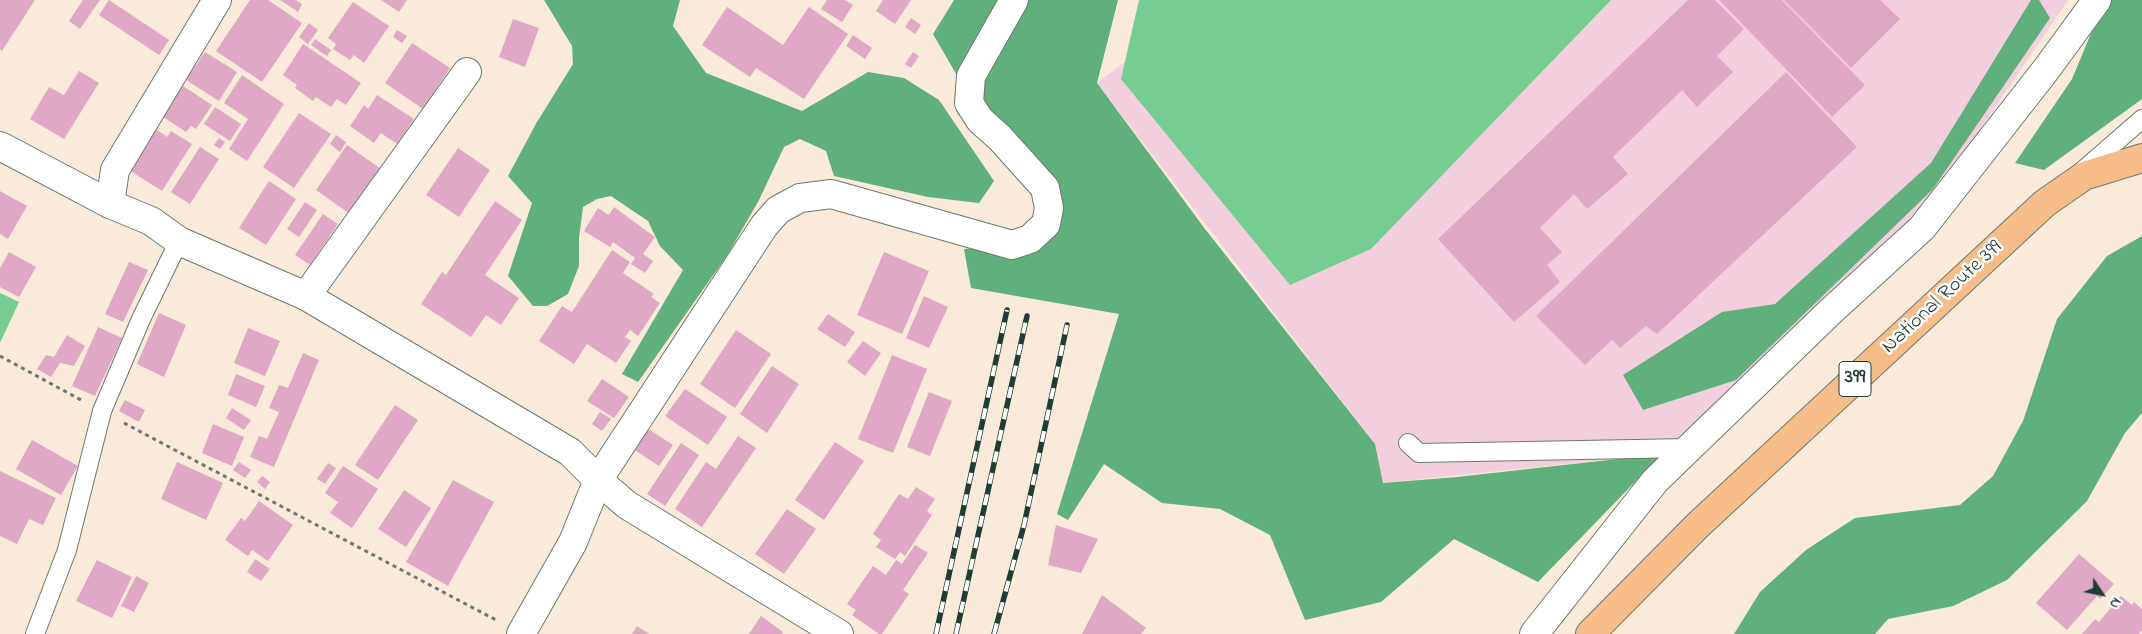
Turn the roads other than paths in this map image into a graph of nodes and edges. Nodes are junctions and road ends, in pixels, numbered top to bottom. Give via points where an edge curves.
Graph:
1 (217, 0) edge
2 (1014, 0) edge
3 (2097, 0) edge
4 (467, 72) dead end
5 (2142, 119) edge
6 (0, 146) edge
7 (2142, 158) edge
8 (2045, 203) junction
9 (110, 204) junction
10 (178, 241) junction
11 (306, 296) junction
12 (1408, 443) dead end
13 (1688, 448) junction
14 (598, 480) junction
15 (35, 634) edge
16 (521, 634) edge
17 (839, 634) edge
18 (1534, 634) edge
19 (1590, 634) edge

1 - 9 street via 115,170
2 - 14 street via 971,76 969,103 980,120 1045,188 1049,208 1046,224 1030,239 1012,245 831,194 800,198 778,210 764,226
3 - 13 street via 2046,71 1922,228
4 - 11 street
5 - 8 lane
6 - 9 street
7 - 8 highway, National Route 399 / 399 via 2084,176
8 - 19 highway, National Route 399 / 399 via 1698,526
9 - 10 street via 151,221
10 - 11 street
10 - 15 lane via 102,411 67,550
11 - 14 street via 570,452
12 - 13 lane via 1419,453
13 - 18 street via 1655,481
14 - 16 street via 573,542
14 - 17 street via 627,505

